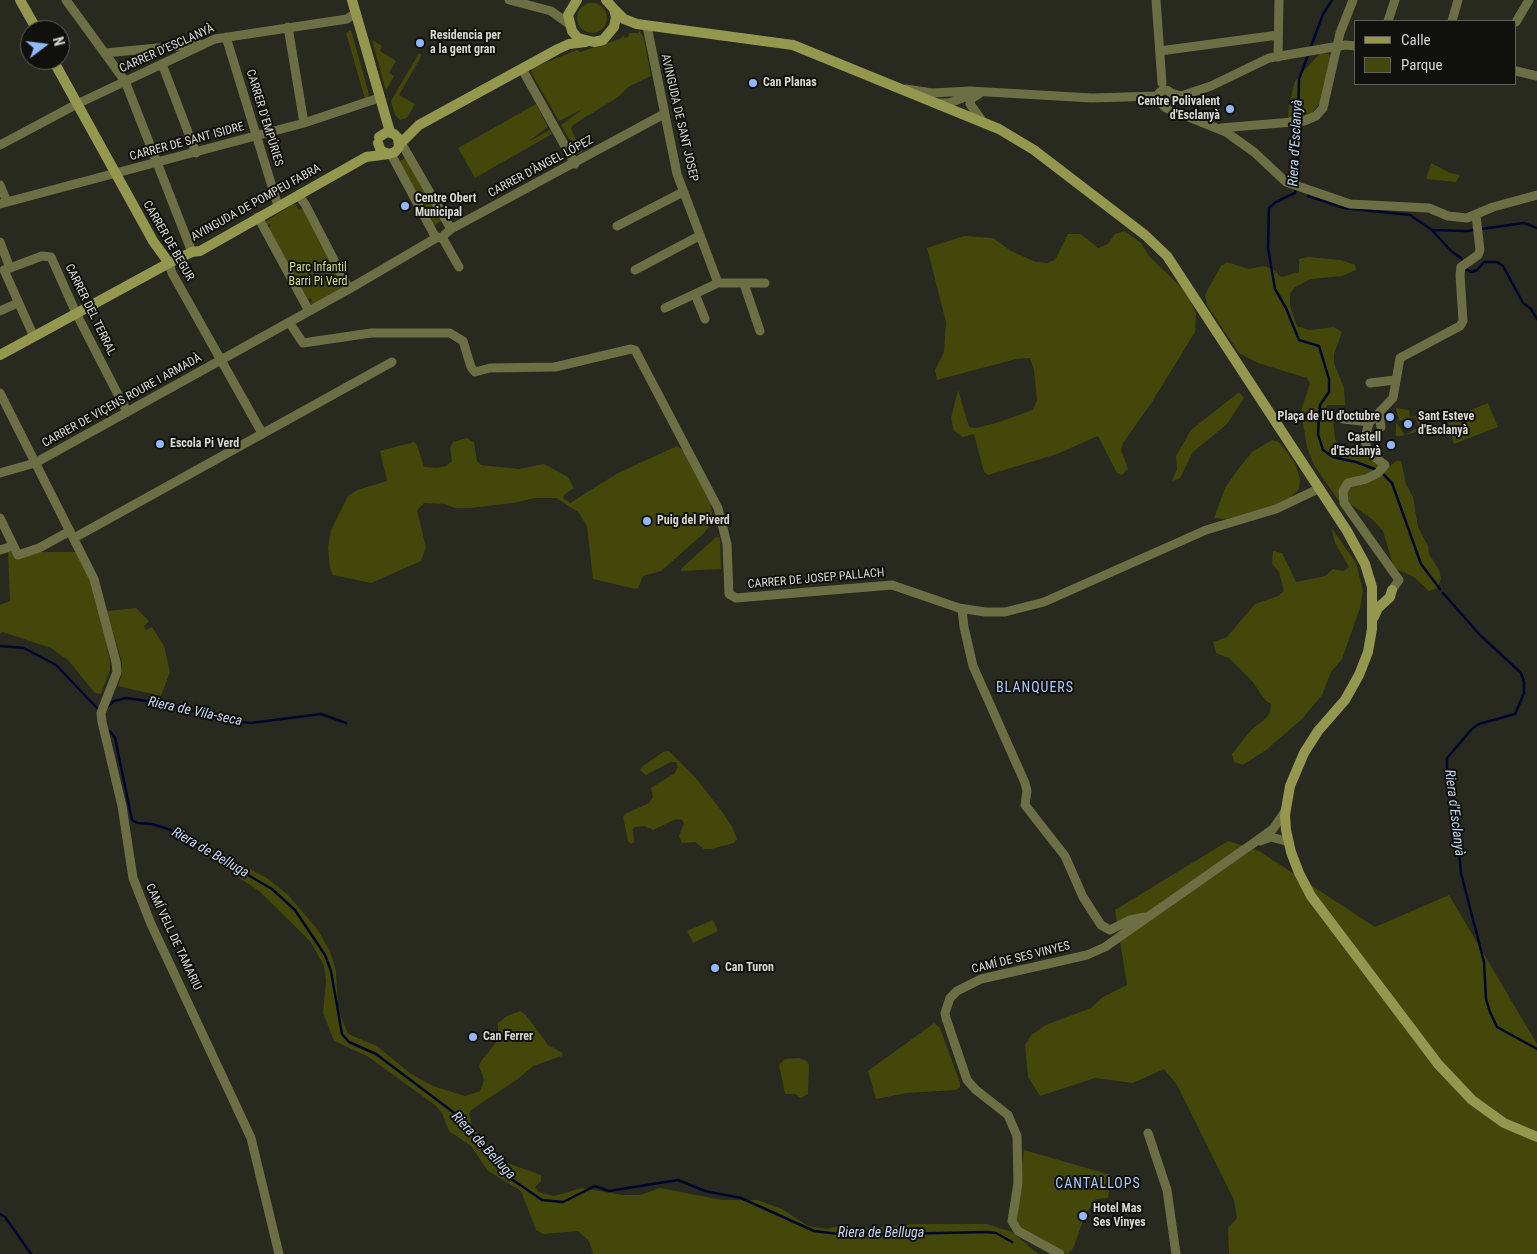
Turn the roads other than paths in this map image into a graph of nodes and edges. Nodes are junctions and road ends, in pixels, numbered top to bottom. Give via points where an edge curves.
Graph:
1 (20, 0) edge
2 (66, 0) edge
3 (352, 0) edge
4 (509, 0) edge
5 (577, 0) edge
6 (606, 0) edge
7 (1156, 0) edge
8 (1279, 0) edge
9 (1353, 0) edge
10 (1395, 0) edge
11 (1458, 0) edge
12 (1529, 0) edge
13 (616, 4) edge
14 (356, 14) junction
15 (31, 20) edge
16 (1388, 20) edge
17 (1452, 20) edge
18 (1517, 20) edge
19 (642, 25) junction
20 (288, 27) junction
21 (570, 28) junction
22 (610, 34) junction
23 (1278, 35) junction
24 (226, 37) junction
25 (586, 42) junction
26 (206, 44) junction
27 (1354, 46) edge
28 (1337, 47) junction
29 (558, 49) junction
30 (1160, 51) junction
31 (105, 53) junction
32 (1278, 57) junction
33 (162, 64) junction
34 (522, 69) junction
35 (58, 70) edge
36 (1517, 71) edge
37 (1537, 76) edge
38 (125, 81) junction
39 (1162, 83) junction
40 (893, 86) junction
41 (983, 92) junction
42 (1170, 92) junction
43 (952, 93) junction
44 (379, 98) junction
45 (1159, 98) junction
46 (932, 102) junction
47 (949, 103) junction
48 (77, 104) junction
49 (957, 113) junction
50 (664, 114) junction
51 (384, 116) junction
52 (304, 123) junction
53 (985, 124) junction
54 (1238, 127) junction
55 (1219, 128) junction
56 (413, 130) junction
57 (392, 133) junction
58 (256, 136) junction
59 (378, 140) junction
60 (1239, 141) junction
61 (0, 145) edge
62 (394, 150) junction
63 (196, 152) junction
64 (366, 158) junction
65 (157, 163) junction
66 (575, 164) junction
67 (116, 174) junction
68 (0, 185) edge
69 (683, 192) junction
70 (0, 193) edge
71 (298, 195) junction
72 (1537, 195) edge
73 (2, 202) edge
74 (278, 206) junction
75 (1476, 215) junction
76 (258, 217) junction
77 (617, 226) dead end
78 (451, 229) junction
79 (699, 236) junction
80 (439, 237) junction
81 (0, 242) edge
82 (192, 252) junction
83 (169, 263) junction
84 (459, 267) dead end
85 (5, 270) edge
86 (635, 270) dead end
87 (718, 283) junction
88 (765, 283) dead end
89 (744, 284) junction
90 (349, 289) junction
91 (695, 294) junction
92 (18, 303) junction
93 (665, 308) dead end
94 (0, 310) edge
95 (309, 311) junction
96 (76, 313) junction
97 (705, 319) dead end
98 (289, 322) junction
99 (760, 331) dead end
100 (34, 337) junction
101 (0, 355) edge
102 (221, 360) junction
103 (392, 362) dead end
104 (1395, 380) junction
105 (1370, 383) dead end
106 (0, 393) edge
107 (1393, 398) junction
108 (1395, 408) dead end
109 (127, 412) junction
110 (1349, 421) dead end
111 (1375, 424) junction
112 (262, 433) junction
113 (35, 463) junction
114 (0, 473) edge
115 (1318, 489) junction
116 (0, 518) edge
117 (72, 534) junction
118 (12, 546) junction
119 (0, 550) edge
120 (1365, 564) junction
121 (1381, 595) junction
122 (962, 609) junction
123 (1372, 625) junction
124 (1286, 809) junction
125 (1255, 842) junction
126 (1289, 842) junction
127 (1146, 916) junction
128 (1148, 1133) dead end
129 (1537, 1137) edge
130 (280, 1254) edge
131 (1060, 1254) edge
132 (1176, 1254) edge

1 - 15 street
2 - 31 street
3 - 14 street
4 - 21 street via 551,11
5 - 21 street via 571,7
6 - 13 street
7 - 30 street
8 - 23 street
9 - 28 street
10 - 16 street
11 - 17 street
12 - 18 street
13 - 19 street via 624,19
13 - 22 street via 614,27
14 - 20 street, CARRER D'ESCLANYÀ
14 - 44 street
19 - 22 street
19 - 40 street via 793,45
19 - 50 street, AVINGUDA DE SANT JOSEP
20 - 24 street, CARRER D'ESCLANYÀ
20 - 52 street
21 - 25 street
21 - 29 street
22 - 25 street via 594,42
23 - 30 street
23 - 32 street
24 - 26 street, CARRER D'ESCLANYÀ
24 - 58 street, CARRER D'EMPÚRIES
25 - 29 street
26 - 31 street
26 - 33 street, CARRER D'ESCLANYÀ
27 - 28 street
28 - 32 street
28 - 54 street via 1323,108 1316,116 1303,121
29 - 34 street
30 - 39 street
31 - 38 street
32 - 42 street via 1194,92 1181,96
33 - 38 street, CARRER D'ESCLANYÀ
33 - 63 street
34 - 56 street
34 - 66 street
35 - 48 street, CARRER DE BEGUR
36 - 37 street
38 - 48 street, CARRER D'ESCLANYÀ
38 - 65 street
39 - 42 street
39 - 45 street
40 - 43 street
40 - 46 street
41 - 43 street
41 - 45 street
41 - 47 street
41 - 53 street via 971,99 970,104
42 - 45 street via 1162,91
43 - 47 street
44 - 51 street
44 - 52 street, CARRER DE SANT ISIDRE
45 - 55 street via 1166,108
46 - 47 street
46 - 49 street
47 - 49 street
48 - 61 street, CARRER D'ESCLANYÀ
48 - 67 street, CARRER DE BEGUR
49 - 53 street
50 - 66 street, CARRER D'ÀNGEL LÓPEZ
50 - 69 street, AVINGUDA DE SANT JOSEP
51 - 57 street
51 - 59 street
52 - 58 street, CARRER DE SANT ISIDRE
53 - 115 street via 1034,150 1168,256
54 - 55 street
54 - 60 street via 1233,133
55 - 60 street
56 - 57 street
56 - 62 street
57 - 59 street
57 - 62 street via 398,138
58 - 63 street, CARRER DE SANT ISIDRE
58 - 74 street, CARRER D'EMPÚRIES
59 - 62 street via 381,151
59 - 64 street, AVINGUDA DE POMPEU FABRA
60 - 75 street via 1278,176 1297,187 1361,206 1429,208 1458,218
62 - 64 street, AVINGUDA DE POMPEU FABRA
62 - 78 street via 403,146
62 - 80 street
63 - 65 street, CARRER DE SANT ISIDRE
64 - 71 street, AVINGUDA DE POMPEU FABRA
65 - 67 street, CARRER DE SANT ISIDRE
65 - 82 street
66 - 78 street, CARRER D'ÀNGEL LÓPEZ
67 - 73 street, CARRER DE SANT ISIDRE
67 - 83 street, CARRER DE BEGUR
68 - 73 street
69 - 77 street
69 - 79 street, AVINGUDA DE SANT JOSEP
70 - 73 street
71 - 74 street, AVINGUDA DE POMPEU FABRA
71 - 90 street via 306,204
72 - 75 street
74 - 76 street, AVINGUDA DE POMPEU FABRA
75 - 104 street via 1480,250 1464,264 1460,275 1463,321 1460,326 1400,358
76 - 82 street, AVINGUDA DE POMPEU FABRA via 200,251
76 - 95 street
78 - 80 street, CARRER D'ÀNGEL LÓPEZ
79 - 86 street
79 - 87 street, AVINGUDA DE SANT JOSEP
80 - 84 street
80 - 90 street, CARRER D'ÀNGEL LÓPEZ
81 - 85 street
82 - 83 street, AVINGUDA DE POMPEU FABRA
83 - 96 street, AVINGUDA DE POMPEU FABRA
83 - 102 street, CARRER DE BEGUR
85 - 92 street
85 - 96 street, CARRER DEL TERRAL via 42,256 50,257
87 - 89 street
87 - 91 street
88 - 89 street
89 - 99 street
90 - 95 street, CARRER D'ÀNGEL LÓPEZ
91 - 93 street
91 - 97 street
92 - 94 street
92 - 100 street
95 - 98 street, CARRER D'ÀNGEL LÓPEZ
96 - 100 street, AVINGUDA DE POMPEU FABRA
96 - 109 street, CARRER DEL TERRAL
98 - 102 street, CARRER D'ÀNGEL LÓPEZ
98 - 122 street, CARRER DE JOSEP PALLACH via 303,343 371,333 450,333 463,341 475,372 490,368 555,367 633,350 637,352 718,508 727,544 730,596 770,597 892,585
100 - 101 street, AVINGUDA DE POMPEU FABRA
102 - 109 street, CARRER DE VIÇENS ROURE I ARMADÀ
102 - 112 street, CARRER DE BEGUR
103 - 112 street
104 - 105 street
104 - 107 street
106 - 113 street, CAMÍ VELL DE TAMARIU
107 - 108 street
107 - 111 street via 1379,413
109 - 113 street, CARRER DE VIÇENS ROURE I ARMADÀ
110 - 111 street
111 - 121 street via 1365,437 1367,451 1382,469 1366,479 1348,483 1343,496 1344,503 1399,580
112 - 117 street
113 - 114 street, CARRER DE VIÇENS ROURE I ARMADÀ
113 - 117 street, CAMÍ VELL DE TAMARIU
115 - 120 street via 1347,530
115 - 122 street, CARRER DE JOSEP PALLACH via 1276,509 1181,540 1044,602 1005,612
116 - 118 street
117 - 118 street via 18,554
117 - 130 street, CAMÍ VELL DE TAMARIU via 94,579 116,662 117,672 101,713 122,806 135,885 251,1138
118 - 119 street
120 - 121 street
120 - 121 street via 1370,580
121 - 123 street
121 - 123 street via 1388,600 1378,608
122 - 127 street via 973,666 1025,783 1025,805 1064,856 1083,897 1101,925 1110,930
123 - 124 street via 1368,652 1359,675 1304,753 1290,786
124 - 125 street, CAMÍ DE SES VINYES via 1272,828
124 - 126 street
125 - 126 street, CAMÍ DE SES VINYES via 1271,837
125 - 127 street, CAMÍ DE SES VINYES
126 - 129 street via 1311,896 1438,1064 1472,1100 1504,1123
127 - 131 street, CAMÍ DE SES VINYES via 1094,954 970,983 950,998 945,1013 967,1080 1008,1114 1013,1123 1017,1136 1018,1183 1012,1222 1018,1231
128 - 132 street via 1167,1190

